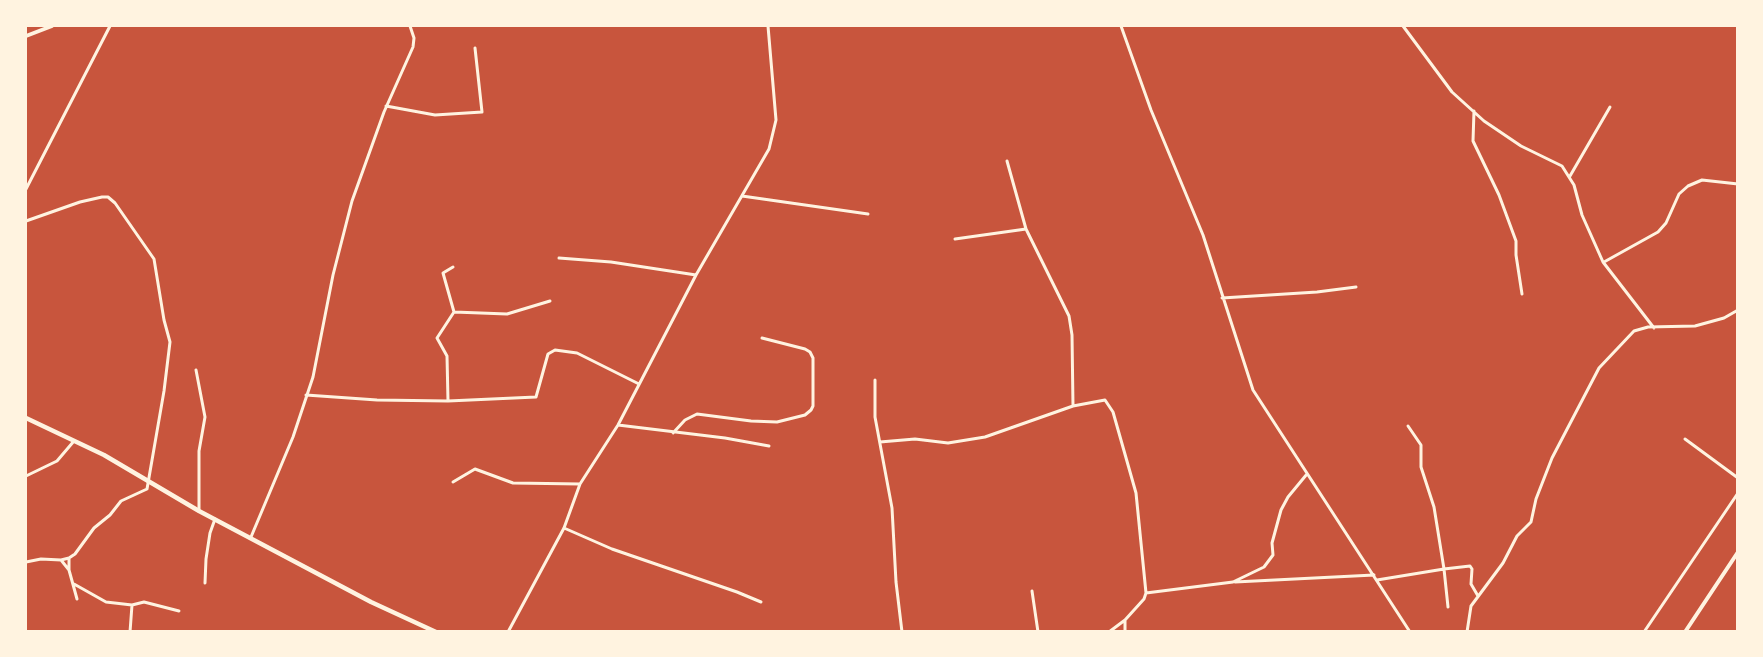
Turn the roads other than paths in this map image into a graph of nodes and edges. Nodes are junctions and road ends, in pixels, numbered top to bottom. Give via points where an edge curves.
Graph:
1 (52, 26) edge
2 (110, 26) edge
3 (410, 26) edge
4 (768, 26) edge
5 (1121, 26) edge
6 (1402, 26) edge
7 (26, 36) edge
8 (475, 48) dead end
9 (386, 106) junction
10 (1610, 107) dead end
11 (1474, 111) junction
12 (1007, 161) dead end
13 (1570, 176) junction
14 (1737, 184) edge
15 (26, 189) edge
16 (742, 196) junction
17 (868, 214) dead end
18 (26, 221) edge
19 (1026, 229) junction
20 (955, 239) dead end
21 (559, 258) dead end
22 (1604, 262) junction
23 (453, 267) dead end
24 (696, 275) junction
25 (1356, 287) dead end
26 (1522, 294) dead end
27 (1222, 298) junction
28 (550, 301) dead end
29 (1737, 310) edge
30 (454, 312) junction
31 (1654, 328) junction
32 (762, 338) dead end
33 (196, 369) dead end
34 (875, 381) dead end
35 (639, 384) junction
36 (306, 395) junction
37 (448, 401) junction
38 (1073, 406) junction
39 (26, 418) edge
40 (618, 425) junction
41 (1408, 426) dead end
42 (673, 433) junction
43 (1684, 439) dead end
44 (74, 441) junction
45 (880, 442) junction
46 (769, 446) dead end
47 (1307, 474) junction
48 (26, 476) edge
49 (1737, 478) edge
50 (148, 481) junction
51 (453, 482) dead end
52 (580, 484) junction
53 (1737, 493) edge
54 (199, 511) junction
55 (215, 519) junction
56 (564, 528) junction
57 (251, 537) junction
58 (1737, 552) edge
59 (69, 558) junction
60 (61, 560) junction
61 (26, 562) edge
62 (1444, 569) junction
63 (69, 570) junction
64 (1374, 575) junction
65 (1377, 580) junction
66 (1233, 582) junction
67 (74, 584) junction
68 (205, 584) dead end
69 (1032, 591) dead end
70 (1146, 593) junction
71 (1478, 596) junction
72 (77, 599) dead end
73 (761, 602) dead end
74 (132, 605) junction
75 (1448, 607) dead end
76 (179, 611) dead end
77 (1125, 621) junction
78 (130, 632) edge
79 (436, 632) edge
80 (508, 632) edge
81 (902, 632) edge
82 (1038, 632) edge
83 (1109, 632) edge
84 (1125, 632) edge
85 (1410, 632) edge
86 (1467, 632) edge
87 (1644, 632) edge
88 (1685, 632) edge

1 - 7 street
2 - 15 street
3 - 9 street via 413,47
4 - 16 street via 776,120 769,149
5 - 27 street via 1203,235
6 - 11 street via 1452,92
8 - 9 street via 482,112 435,115
9 - 36 street via 352,201
10 - 13 street
11 - 13 street via 1521,146 1562,166
11 - 26 street via 1473,141 1516,241
12 - 19 street
13 - 22 street
14 - 22 street via 1702,180 1688,186 1678,194 1658,232
16 - 17 street
16 - 24 street
18 - 50 street via 80,202 108,197 154,259 170,342
19 - 20 street
19 - 38 street via 1069,316
21 - 24 street
22 - 31 street
23 - 30 street via 443,273
24 - 35 street
25 - 27 street
27 - 47 street via 1253,390
28 - 30 street via 507,314
29 - 31 street via 1695,326
30 - 37 street via 437,338 447,356
31 - 71 street via 1634,331 1599,368 1552,458 1531,522 1517,536
32 - 42 street via 810,352 811,410 777,422 697,414
33 - 54 street via 205,417 199,451
34 - 45 street
35 - 37 street via 577,353 555,350 548,354 536,397
35 - 40 street
36 - 37 street
36 - 57 street
38 - 45 street via 985,437 948,443 915,439
38 - 70 street via 1105,400 1113,412 1136,493
39 - 44 main road
40 - 42 street
40 - 52 street
41 - 62 street via 1421,445 1421,467 1434,507
42 - 46 street
43 - 49 street
44 - 48 street via 57,461
44 - 50 main road
45 - 81 street via 892,508
47 - 64 street
47 - 66 street via 1281,510 1272,543 1273,555 1264,567
50 - 54 main road
50 - 59 street via 145,492 121,501
51 - 52 street via 476,469 513,483
52 - 56 street
53 - 87 street
54 - 55 main road
55 - 57 main road
55 - 68 street
56 - 73 street
56 - 80 street
57 - 79 main road via 371,602
58 - 88 street
59 - 60 street
59 - 63 street
60 - 61 street
60 - 63 street
62 - 65 street
62 - 71 street via 1470,566 1471,584
62 - 75 street
63 - 67 street
64 - 65 street
64 - 66 street
65 - 85 street
66 - 70 street
67 - 72 street
67 - 74 street via 106,602
69 - 82 street
70 - 77 street
71 - 86 street via 1471,606
74 - 76 street via 144,602
74 - 78 street
77 - 83 street
77 - 84 street

